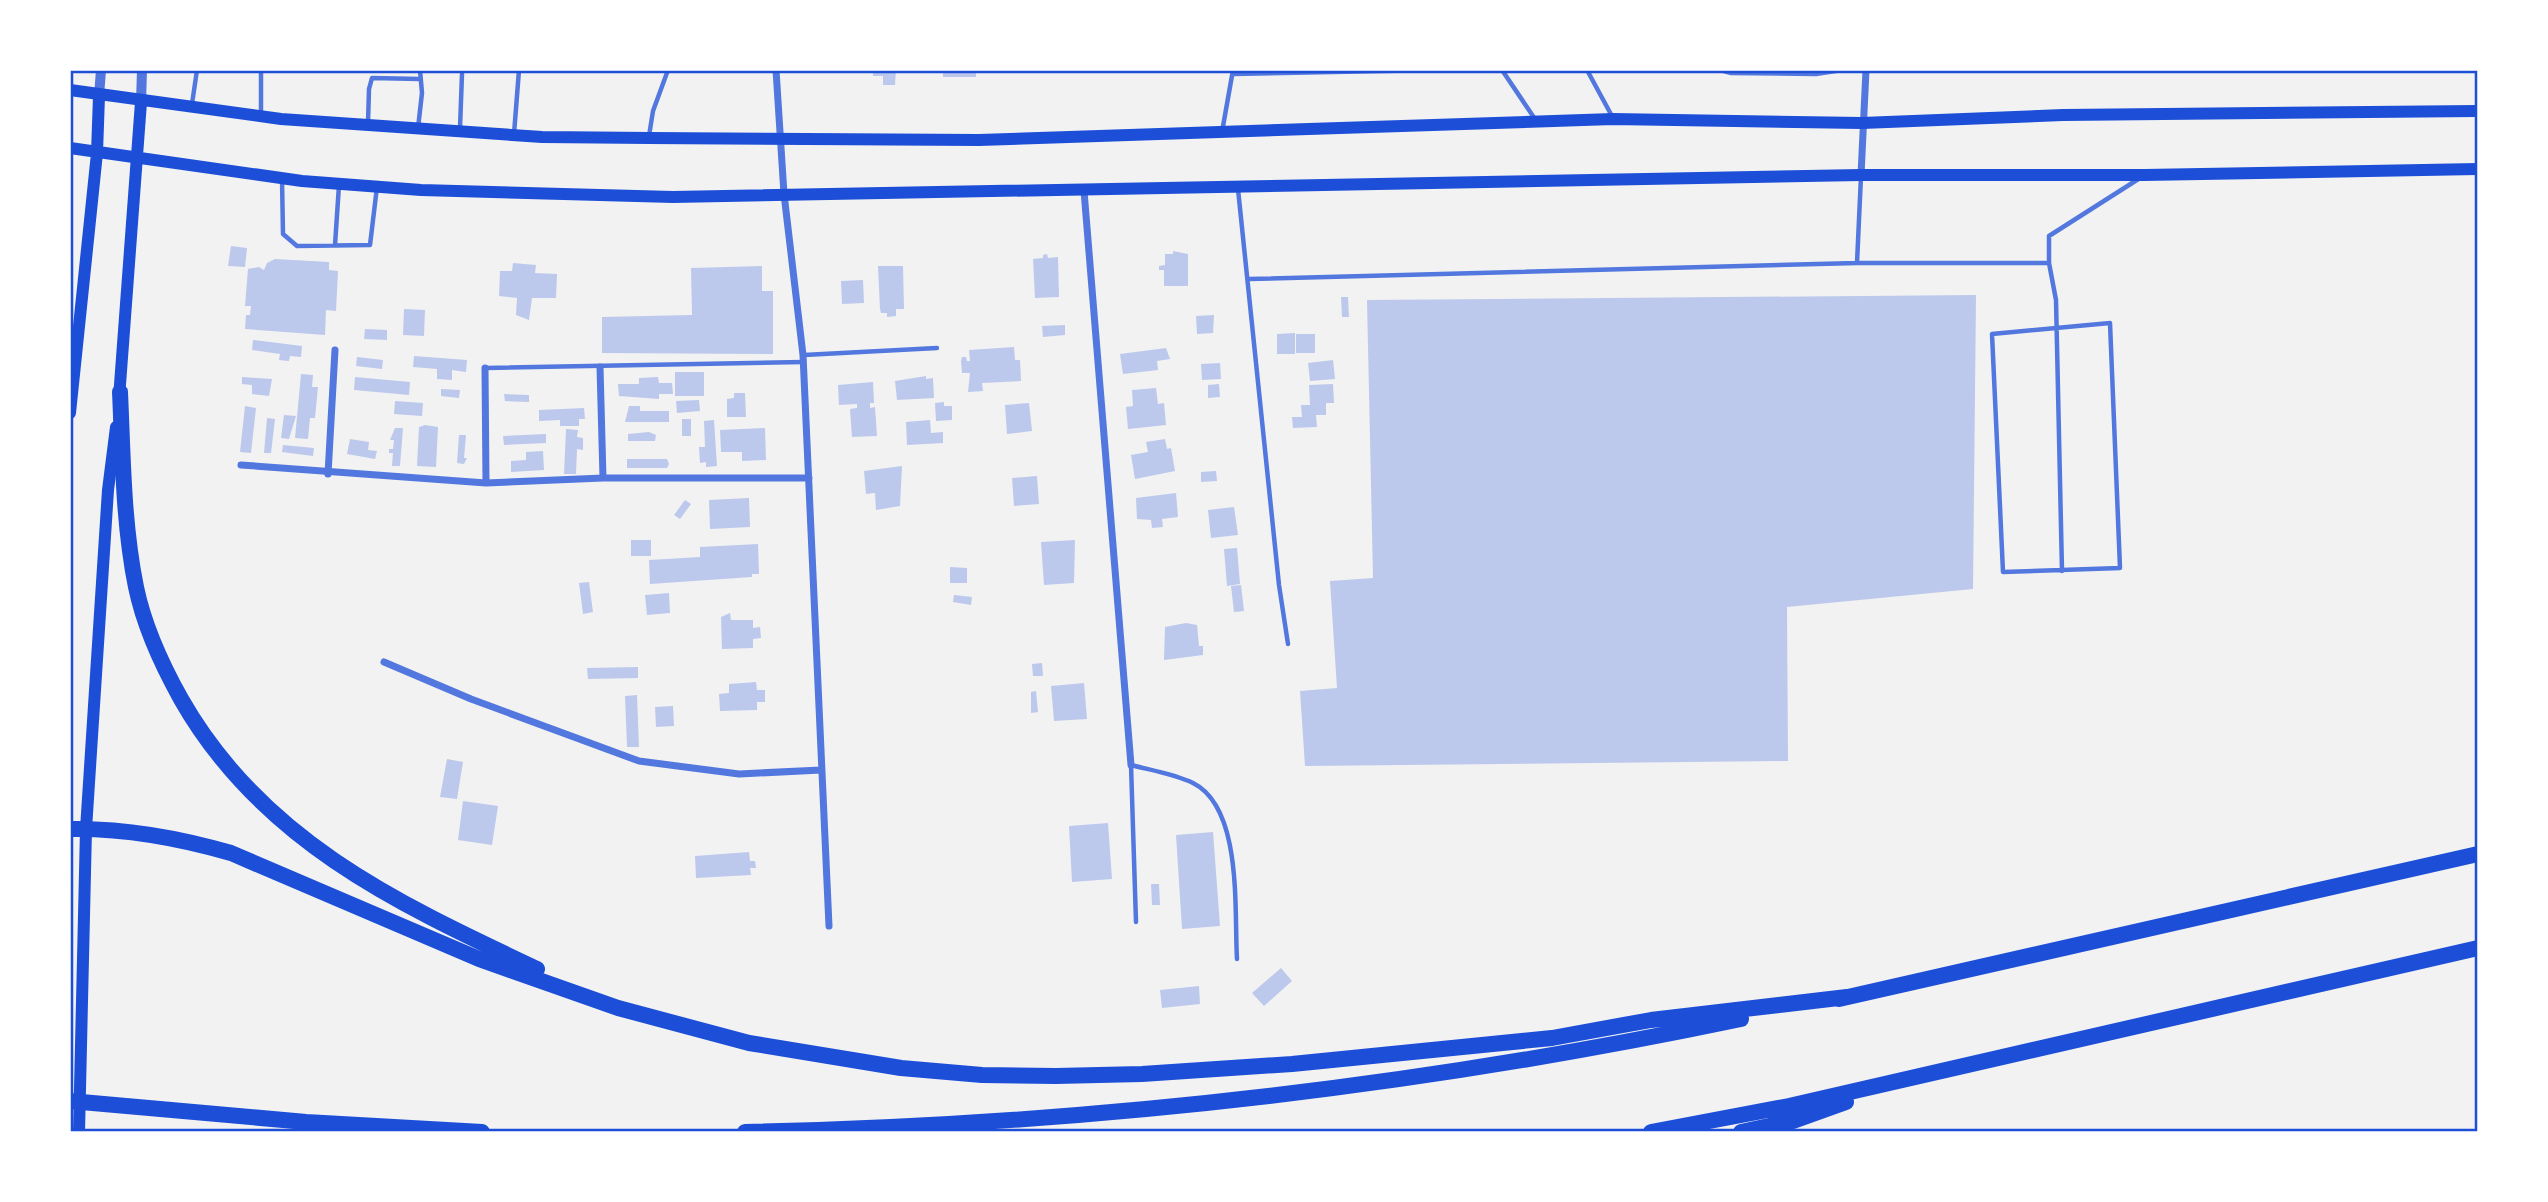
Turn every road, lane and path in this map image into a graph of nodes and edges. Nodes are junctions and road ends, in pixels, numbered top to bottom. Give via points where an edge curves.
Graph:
1 (101, 70) edge
2 (142, 70) edge
3 (197, 70) edge
4 (248, 70) edge
5 (261, 70) edge
6 (419, 70) edge
7 (519, 70) edge
8 (668, 70) edge
9 (776, 70) edge
10 (1434, 70) edge
11 (1503, 70) edge
12 (1587, 70) edge
13 (1720, 70) edge
14 (1843, 70) edge
15 (1866, 70) edge
16 (1233, 72) edge
17 (462, 74) dead end
18 (420, 79) junction
19 (70, 90) edge
20 (99, 96) junction
21 (141, 102) junction
22 (191, 108) junction
23 (2478, 111) edge
24 (261, 117) junction
25 (1613, 119) junction
26 (1536, 122) junction
27 (1862, 123) junction
28 (368, 126) junction
29 (418, 130) junction
30 (460, 132) junction
31 (1222, 132) junction
32 (514, 135) junction
33 (649, 138) junction
34 (779, 139) junction
35 (70, 148) edge
36 (97, 153) junction
37 (137, 159) junction
38 (2478, 169) edge
39 (1861, 175) junction
40 (2144, 176) junction
41 (282, 178) junction
42 (340, 184) junction
43 (377, 187) junction
44 (1238, 187) junction
45 (1084, 191) junction
46 (784, 194) junction
47 (335, 245) junction
48 (1857, 263) junction
49 (2049, 263) junction
50 (1249, 279) junction
51 (2057, 328) junction
52 (937, 348) dead end
53 (335, 350) dead end
54 (803, 358) junction
55 (600, 367) junction
56 (485, 368) joint
57 (120, 392) junction
58 (70, 413) edge
59 (241, 465) dead end
60 (328, 474) junction
61 (603, 478) junction
62 (809, 478) junction
63 (486, 483) junction
64 (2062, 571) junction
65 (1288, 644) dead end
66 (384, 662) dead end
67 (1131, 765) junction
68 (821, 770) junction
69 (78, 829) edge
70 (2478, 853) edge
71 (1136, 922) dead end
72 (829, 926) dead end
73 (2478, 948) edge
74 (1237, 959) dead end
75 (1847, 997) junction
76 (618, 1008) junction
77 (1921, 1075) junction
78 (70, 1101) edge
79 (79, 1132) edge
80 (482, 1132) edge
81 (745, 1132) edge
82 (1651, 1132) edge
83 (1741, 1132) edge

1 - 20 street
2 - 21 street
3 - 22 lane
4 - 5 lane
5 - 24 lane
6 - 18 lane
7 - 32 lane
8 - 33 lane
9 - 34 street
10 - 16 lane
11 - 26 lane
12 - 25 lane
13 - 14 lane via 1816,74
15 - 27 street
16 - 31 lane
17 - 30 lane
18 - 28 lane via 372,78
18 - 29 lane
19 - 20 main road
20 - 21 main road
20 - 36 main road
21 - 22 main road
21 - 37 main road
22 - 24 main road
23 - 27 main road via 2063,115
24 - 28 main road
25 - 26 main road
25 - 27 main road
26 - 31 main road
27 - 39 street
28 - 29 main road
29 - 30 main road
30 - 32 main road
31 - 34 main road via 979,140
32 - 33 main road
33 - 34 main road
34 - 46 street
35 - 36 main road
36 - 37 main road
36 - 58 main road
37 - 41 main road
37 - 57 main road
38 - 40 main road
39 - 40 main road
39 - 44 main road
39 - 48 lane
40 - 49 lane via 2049,236
41 - 42 main road
41 - 47 lane via 283,234 297,246
42 - 43 main road
42 - 47 lane
43 - 46 main road via 578,196
43 - 47 lane via 370,245
44 - 45 main road
44 - 50 lane
45 - 46 main road
45 - 67 street
46 - 54 street
48 - 49 lane
48 - 50 lane
49 - 51 lane
50 - 65 lane
51 - 64 lane
51 - 64 lane via 2110,323 2120,568
51 - 64 lane via 1992,334 2003,572
52 - 54 lane
53 - 60 street
54 - 55 lane
54 - 62 street
55 - 56 lane
55 - 61 street
56 - 63 street
57 - 69 main road
57 - 76 highway via 127,533 136,589 169,679 218,758 288,828 375,888
59 - 60 street
60 - 63 street
61 - 62 street
61 - 63 street
62 - 68 street
66 - 68 street via 639,761 739,774
67 - 71 lane
67 - 74 lane via 1194,783 1215,803 1230,839
68 - 72 street
69 - 76 highway via 192,842 231,853 479,959
69 - 79 main road
70 - 75 highway
73 - 77 highway
75 - 76 highway via 1458,1048 1278,1065 1056,1076 982,1075 825,1058
75 - 81 highway via 1592,1049 1370,1084 1011,1123
77 - 82 highway
77 - 83 highway via 1793,1121
78 - 80 highway

